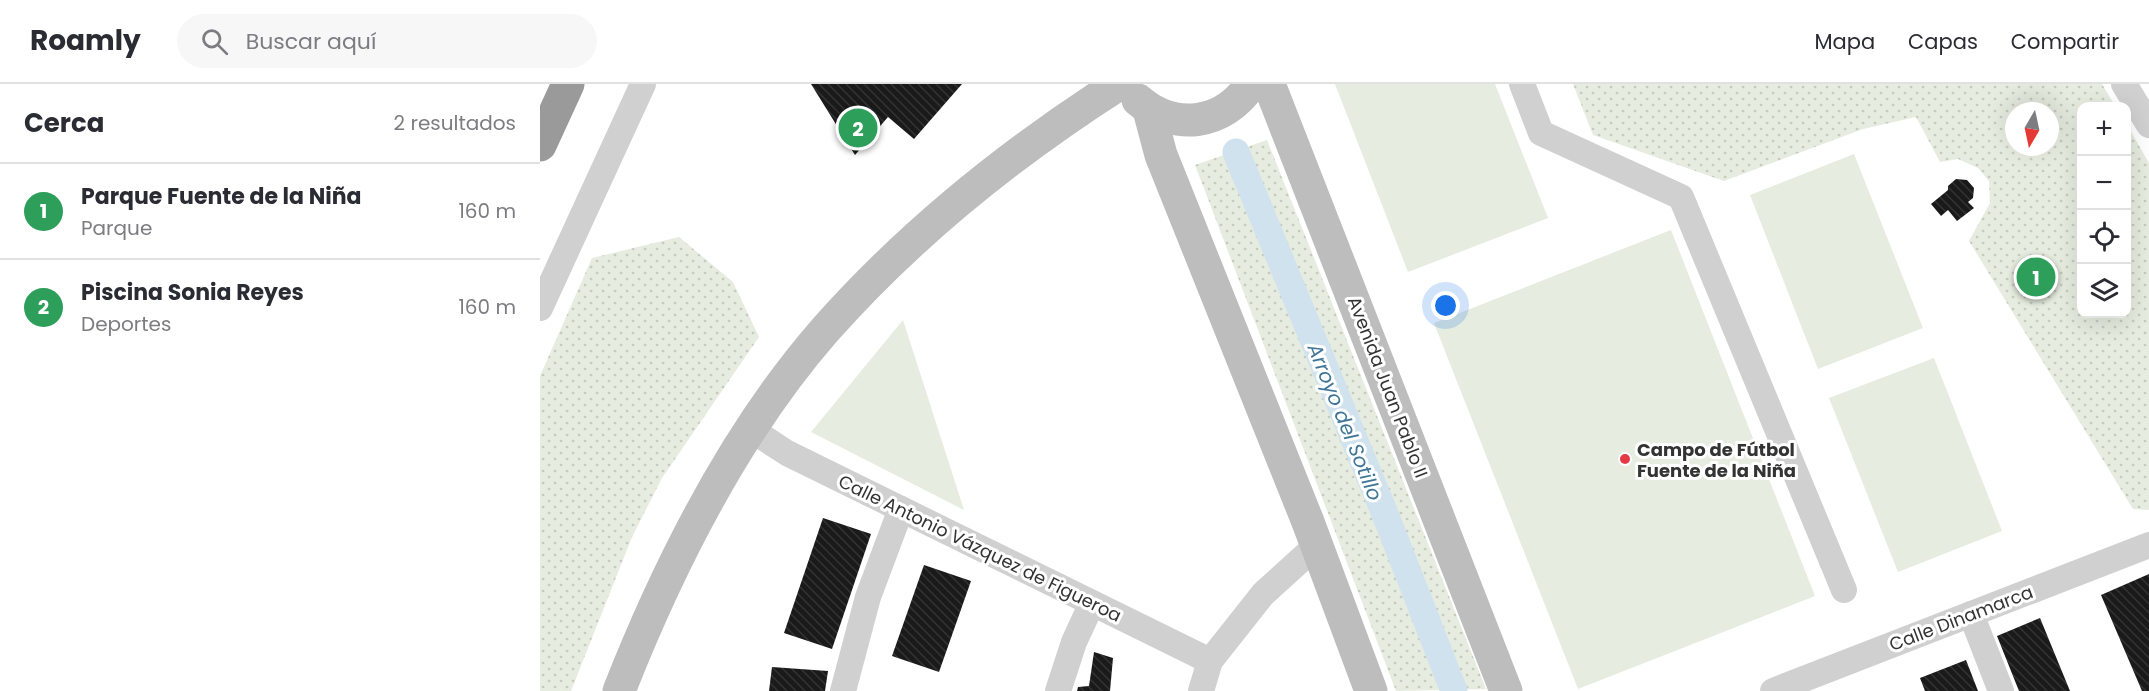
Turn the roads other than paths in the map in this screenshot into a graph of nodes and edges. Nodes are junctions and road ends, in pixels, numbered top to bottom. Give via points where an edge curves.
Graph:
1 (568, 84) edge
2 (644, 84) edge
3 (1119, 84) edge
4 (1126, 84) edge
5 (1251, 84) edge
6 (1269, 84) edge
7 (1522, 84) edge
8 (2124, 84) edge
9 (1149, 110) junction
10 (2149, 125) edge
11 (540, 145) edge
12 (540, 308) edge
13 (752, 430) junction
14 (901, 509) junction
15 (2149, 544) edge
16 (1317, 545) junction
17 (1844, 590) dead end
18 (1092, 603) junction
19 (1971, 615) junction
20 (1210, 661) junction
21 (619, 691) edge
22 (843, 691) edge
23 (1058, 691) edge
24 (1201, 691) edge
25 (1371, 691) edge
26 (1506, 691) edge
27 (1774, 691) edge
28 (2001, 691) edge

1 - 11 highway
2 - 12 street
3 - 13 street via 975,186 912,241 825,331
4 - 9 street
5 - 9 street via 1236,103 1216,116 1194,121 1171,119
6 - 26 street, Avenida Juan Pablo II
7 - 17 street via 1541,133 1681,197
8 - 10 street
9 - 16 street via 1161,155
13 - 14 street, Calle Antonio Vázquez de Figueroa via 788,453
13 - 21 street via 704,509 644,628
14 - 18 street, Calle Antonio Vázquez de Figueroa
14 - 22 street via 868,597
15 - 19 street, Calle Dinamarca
16 - 20 street via 1263,594
16 - 25 street
18 - 20 street, Calle Antonio Vázquez de Figueroa
18 - 23 street
19 - 27 street, Calle Dinamarca
19 - 28 street
20 - 24 street

